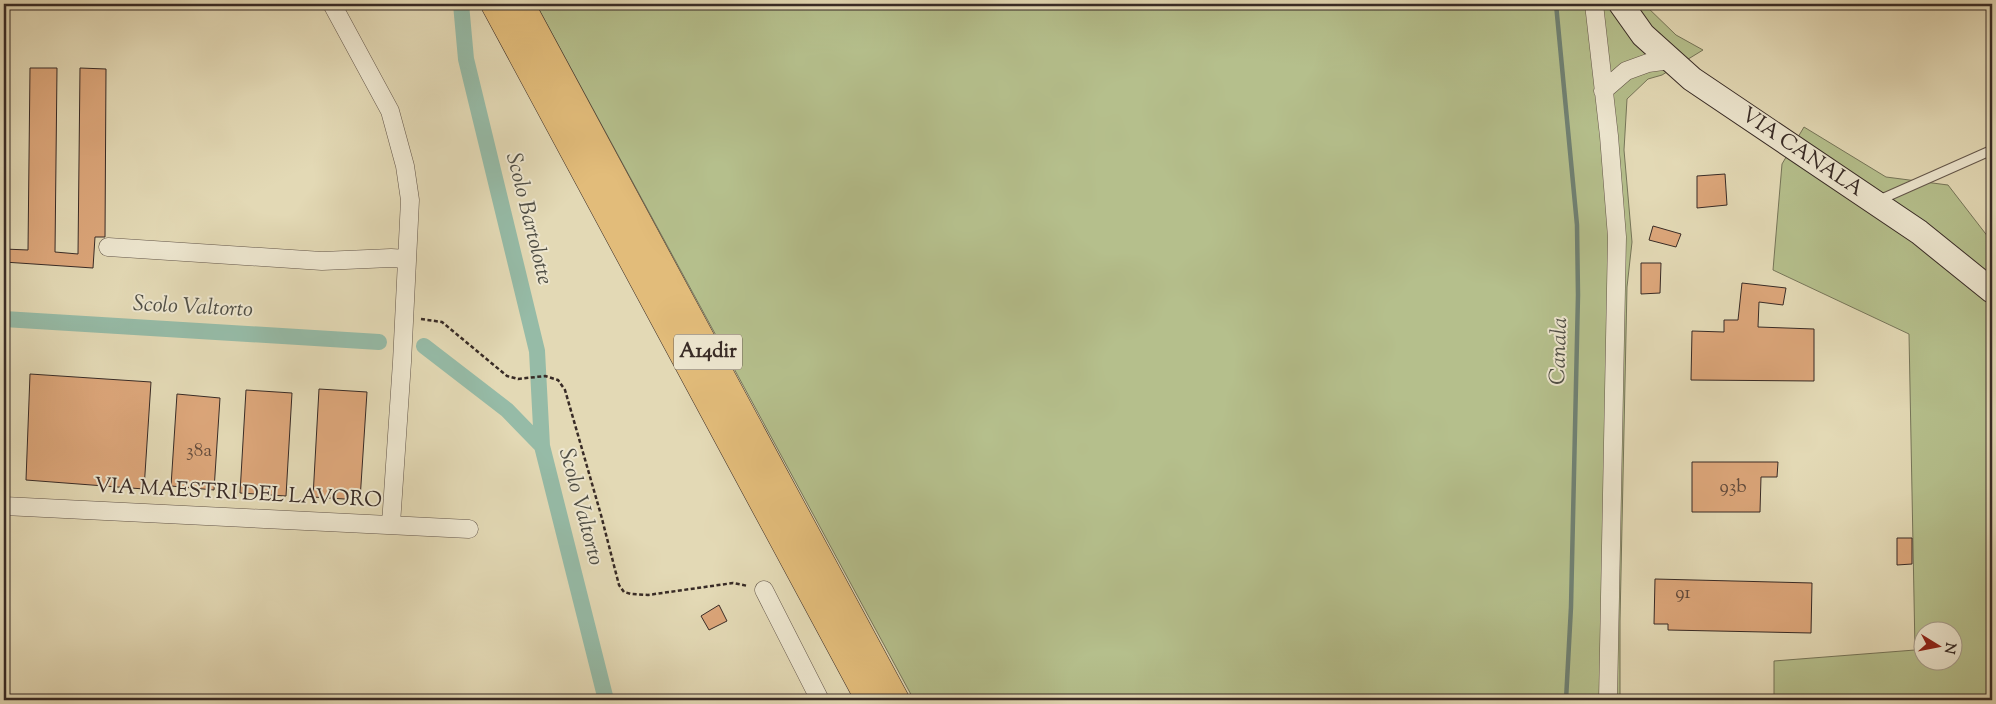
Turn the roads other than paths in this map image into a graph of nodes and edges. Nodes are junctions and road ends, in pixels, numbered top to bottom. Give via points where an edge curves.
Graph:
1 (332, 4) edge
2 (495, 4) edge
3 (520, 4) edge
4 (1594, 4) edge
5 (1621, 4) edge
6 (1670, 60) junction
7 (1603, 91) junction
8 (1992, 150) edge
9 (1874, 203) junction
10 (108, 247) dead end
11 (407, 259) junction
12 (1992, 291) edge
13 (4, 506) edge
14 (391, 524) junction
15 (469, 529) dead end
16 (764, 590) road end
17 (820, 700) edge
18 (870, 700) edge
19 (895, 700) edge
20 (1608, 700) edge

1 - 11 street via 390,110 410,200
2 - 18 highway, A14dir
3 - 19 highway, A14dir
4 - 7 street
5 - 6 street, VIA CANALA via 1643,35
6 - 7 street via 1626,71
6 - 9 street, VIA CANALA via 1692,79
7 - 20 street via 1617,237
8 - 9 lane
9 - 12 street, VIA CANALA via 1919,232
10 - 11 street via 322,261
11 - 14 street
13 - 14 street, VIA MAESTRI DEL LAVORO
14 - 15 street, VIA MAESTRI DEL LAVORO
16 - 17 street

